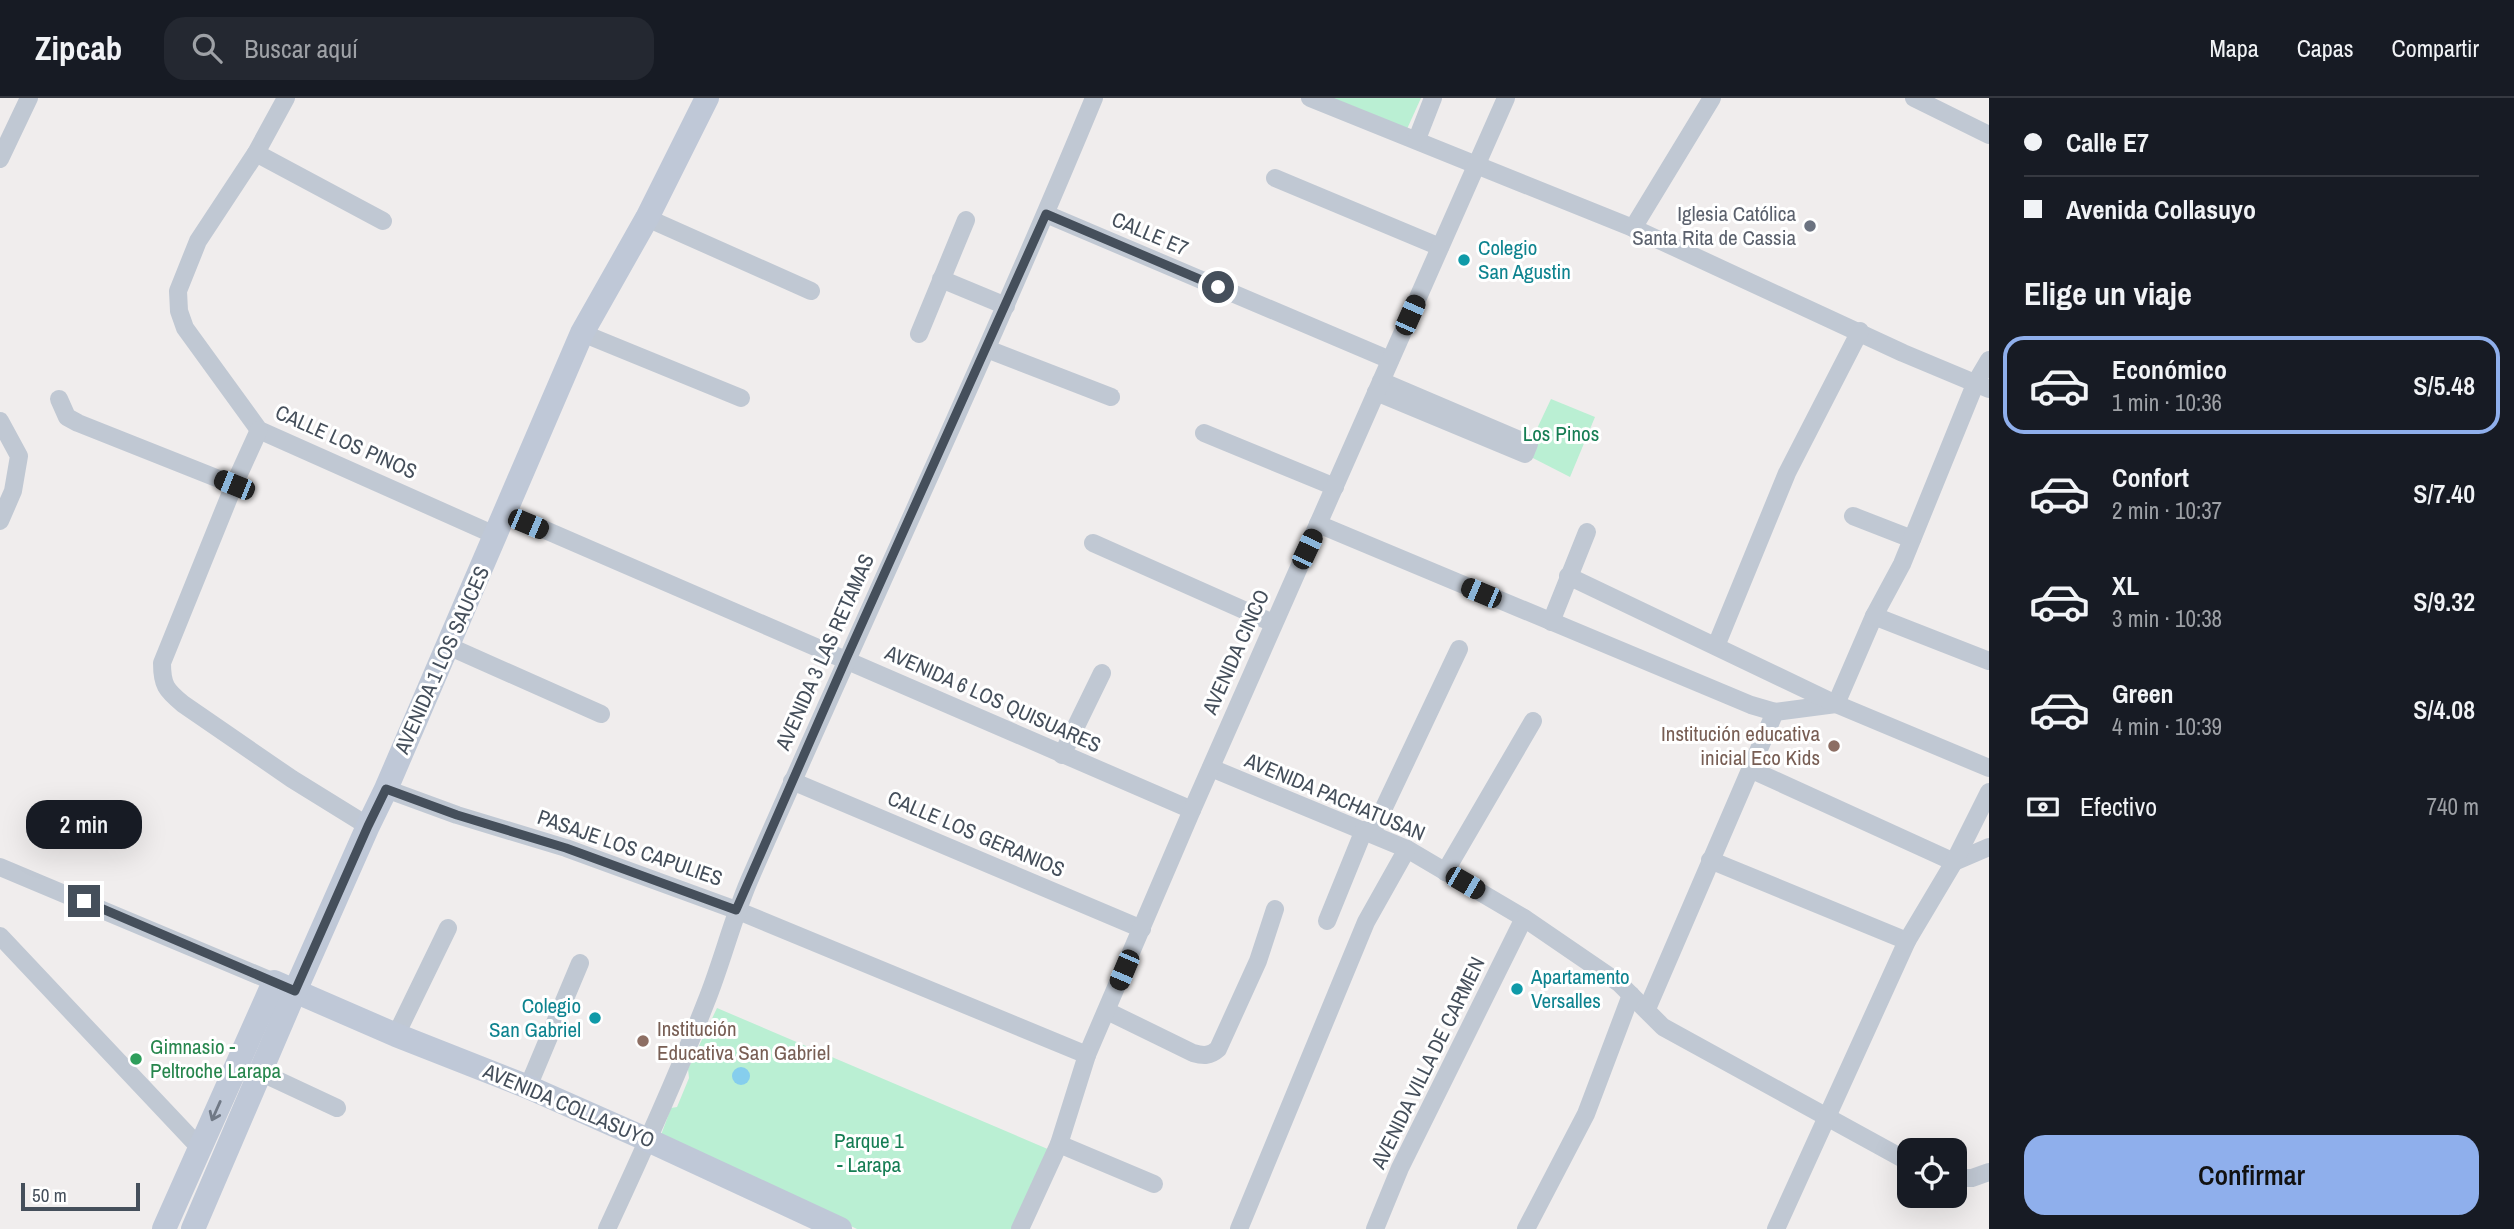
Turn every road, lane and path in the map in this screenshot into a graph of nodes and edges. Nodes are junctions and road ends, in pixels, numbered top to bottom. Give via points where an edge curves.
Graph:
1 (29, 98) edge
2 (286, 98) edge
3 (1094, 98) edge
4 (1310, 98) edge
5 (1433, 98) edge
6 (1506, 98) edge
7 (1712, 98) edge
8 (1914, 98) edge
9 (703, 100) edge
10 (1989, 135) edge
11 (1417, 139) junction
12 (256, 153) junction
13 (0, 159) edge
14 (1475, 163) junction
15 (1275, 178) dead end
16 (1046, 214) junction
17 (647, 218) junction
18 (966, 220) dead end
19 (383, 221) dead end
20 (1633, 228) junction
21 (1440, 247) junction
22 (941, 279) junction
23 (811, 290) dead end
24 (1006, 306) junction
25 (1860, 331) junction
26 (582, 333) junction
27 (919, 334) dead end
28 (987, 349) junction
29 (1390, 360) junction
30 (1989, 360) edge
31 (1379, 386) junction
32 (1982, 386) edge
33 (1111, 397) dead end
34 (741, 398) dead end
35 (59, 399) dead end
36 (0, 421) edge
37 (259, 430) junction
38 (1204, 433) dead end
39 (234, 485) junction
40 (1335, 487) junction
41 (506, 513) junction
42 (1853, 516) dead end
43 (0, 521) edge
44 (1318, 524) junction
45 (1587, 532) dead end
46 (497, 536) junction
47 (1912, 540) junction
48 (1093, 543) dead end
49 (1568, 576) junction
50 (1874, 616) junction
51 (1551, 622) junction
52 (1273, 623) junction
53 (448, 646) junction
54 (1716, 646) junction
55 (1459, 649) dead end
56 (846, 659) junction
57 (1989, 661) edge
58 (1102, 673) dead end
59 (1836, 704) junction
60 (1774, 712) junction
61 (601, 714) dead end
62 (1533, 721) dead end
63 (1062, 755) junction
64 (1210, 768) junction
65 (1989, 768) edge
66 (1750, 769) junction
67 (792, 781) junction
68 (386, 789) junction
69 (1989, 792) edge
70 (1192, 810) junction
71 (368, 826) junction
72 (1368, 831) junction
73 (1989, 847) edge
74 (1407, 849) junction
75 (1710, 860) junction
76 (1954, 862) junction
77 (0, 867) edge
78 (1445, 872) junction
79 (1275, 909) dead end
80 (736, 910) junction
81 (1524, 918) junction
82 (1327, 921) dead end
83 (448, 928) dead end
84 (1142, 929) junction
85 (0, 936) edge
86 (1908, 941) junction
87 (580, 963) dead end
88 (285, 986) junction
89 (1631, 995) junction
90 (1647, 1009) junction
91 (1107, 1012) junction
92 (396, 1035) junction
93 (1087, 1055) junction
94 (260, 1072) junction
95 (528, 1087) junction
96 (337, 1108) dead end
97 (1827, 1118) junction
98 (648, 1140) junction
99 (1059, 1144) junction
100 (200, 1148) junction
101 (1897, 1156) edge
102 (1989, 1172) edge
103 (1967, 1178) edge
104 (1154, 1184) dead end
105 (164, 1229) edge
106 (193, 1229) edge
107 (607, 1229) edge
108 (840, 1229) edge
109 (1020, 1229) edge
110 (1239, 1229) edge
111 (1375, 1229) edge
112 (1526, 1229) edge
113 (1776, 1229) edge

1 - 13 street
2 - 12 street, CALLE LOS PINOS
3 - 16 street, AVENIDA 3 LAS RETAMAS
4 - 11 street
5 - 11 street
6 - 14 street, AVENIDA CINCO
7 - 20 street
8 - 10 street
9 - 17 street, AVENIDA 1 LOS SAUCES
11 - 14 street
12 - 19 street
12 - 37 street, CALLE LOS PINOS via 198,241 178,291 178,311 185,328
14 - 20 street
14 - 21 street, AVENIDA CINCO
15 - 21 street
16 - 24 street, AVENIDA 3 LAS RETAMAS
16 - 29 street, CALLE E7
17 - 23 street
17 - 26 street, AVENIDA 1 LOS SAUCES
18 - 22 street
20 - 25 street
21 - 29 street, AVENIDA CINCO
22 - 24 street
22 - 27 street
24 - 28 street, AVENIDA 3 LAS RETAMAS
25 - 32 street
25 - 54 street via 1787,473
26 - 34 street
26 - 41 street, AVENIDA 1 LOS SAUCES
28 - 33 street
28 - 56 street, AVENIDA 3 LAS RETAMAS
29 - 31 street, AVENIDA CINCO
30 - 32 street
31 - 31 street via 1529,444 1525,454
31 - 40 street, AVENIDA CINCO
32 - 47 street
35 - 39 street via 67,416 78,423
36 - 43 street via 19,456 13,491
37 - 39 street
37 - 46 street, CALLE LOS PINOS
38 - 40 street
39 - 71 street via 162,663 162,680 183,704
40 - 44 street, AVENIDA CINCO
41 - 46 street, AVENIDA 1 LOS SAUCES
41 - 56 street, AVENIDA 6 LOS QUISUARES
42 - 47 street
44 - 51 street
44 - 52 street, AVENIDA CINCO
45 - 49 street
46 - 53 street, AVENIDA 1 LOS SAUCES
47 - 50 street
48 - 52 street
49 - 51 street
49 - 54 street
50 - 57 street
50 - 59 street
51 - 60 street
52 - 64 street, AVENIDA CINCO
53 - 61 street
53 - 68 street, AVENIDA 1 LOS SAUCES
54 - 59 street
55 - 72 street
56 - 63 street, AVENIDA 6 LOS QUISUARES
56 - 67 street, AVENIDA 3 LAS RETAMAS
58 - 63 street
59 - 60 street
59 - 65 street
60 - 66 street
62 - 78 street
63 - 70 street, AVENIDA 6 LOS QUISUARES
64 - 70 street, AVENIDA CINCO
64 - 72 street, AVENIDA PACHATUSAN
66 - 75 street
66 - 76 street
67 - 80 street, AVENIDA 3 LAS RETAMAS
67 - 84 street, CALLE LOS GERANIOS
68 - 71 street, AVENIDA 1 LOS SAUCES
68 - 80 street, PASAJE LOS CAPULIES
69 - 76 street
70 - 84 street, AVENIDA CINCO
71 - 88 street, AVENIDA 1 LOS SAUCES
72 - 74 street, AVENIDA PACHATUSAN
72 - 82 street
73 - 76 street
74 - 78 street, AVENIDA PACHATUSAN
74 - 110 street via 1366,922
75 - 86 street
75 - 90 street
76 - 86 street
77 - 88 street, AVENIDA COLLASUYO
78 - 81 street, AVENIDA PACHATUSAN
79 - 91 street via 1258,961 1212,1054 1194,1053
80 - 93 street, PASAJE LOS CAPULIES
80 - 98 street, AVENIDA 3 LAS RETAMAS via 706,1002
81 - 89 street, AVENIDA PACHATUSAN
81 - 111 street, AVENIDA VILLA DE CARMEN via 1400,1168
83 - 92 street
84 - 91 street, AVENIDA CINCO
85 - 100 street
86 - 97 street
87 - 95 street
88 - 92 street, AVENIDA COLLASUYO
88 - 94 street, AVENIDA 1 LOS SAUCES
88 -> 100 street, AVENIDA 1 LOS SAUCES
89 - 90 street, AVENIDA PACHATUSAN
89 - 112 street via 1586,1114
90 - 97 street, AVENIDA PACHATUSAN via 1663,1027
91 - 93 street, AVENIDA CINCO
92 - 95 street, AVENIDA COLLASUYO
93 - 99 street, AVENIDA CINCO
94 - 96 street
94 - 106 street, AVENIDA 1 LOS SAUCES
95 - 98 street, AVENIDA COLLASUYO
97 - 101 street, AVENIDA PACHATUSAN
97 - 113 street
98 - 107 street, AVENIDA 3 LAS RETAMAS
98 - 108 street, AVENIDA COLLASUYO
99 - 104 street
99 - 109 street, AVENIDA CINCO
100 - 105 street, AVENIDA 1 LOS SAUCES
102 - 103 street

